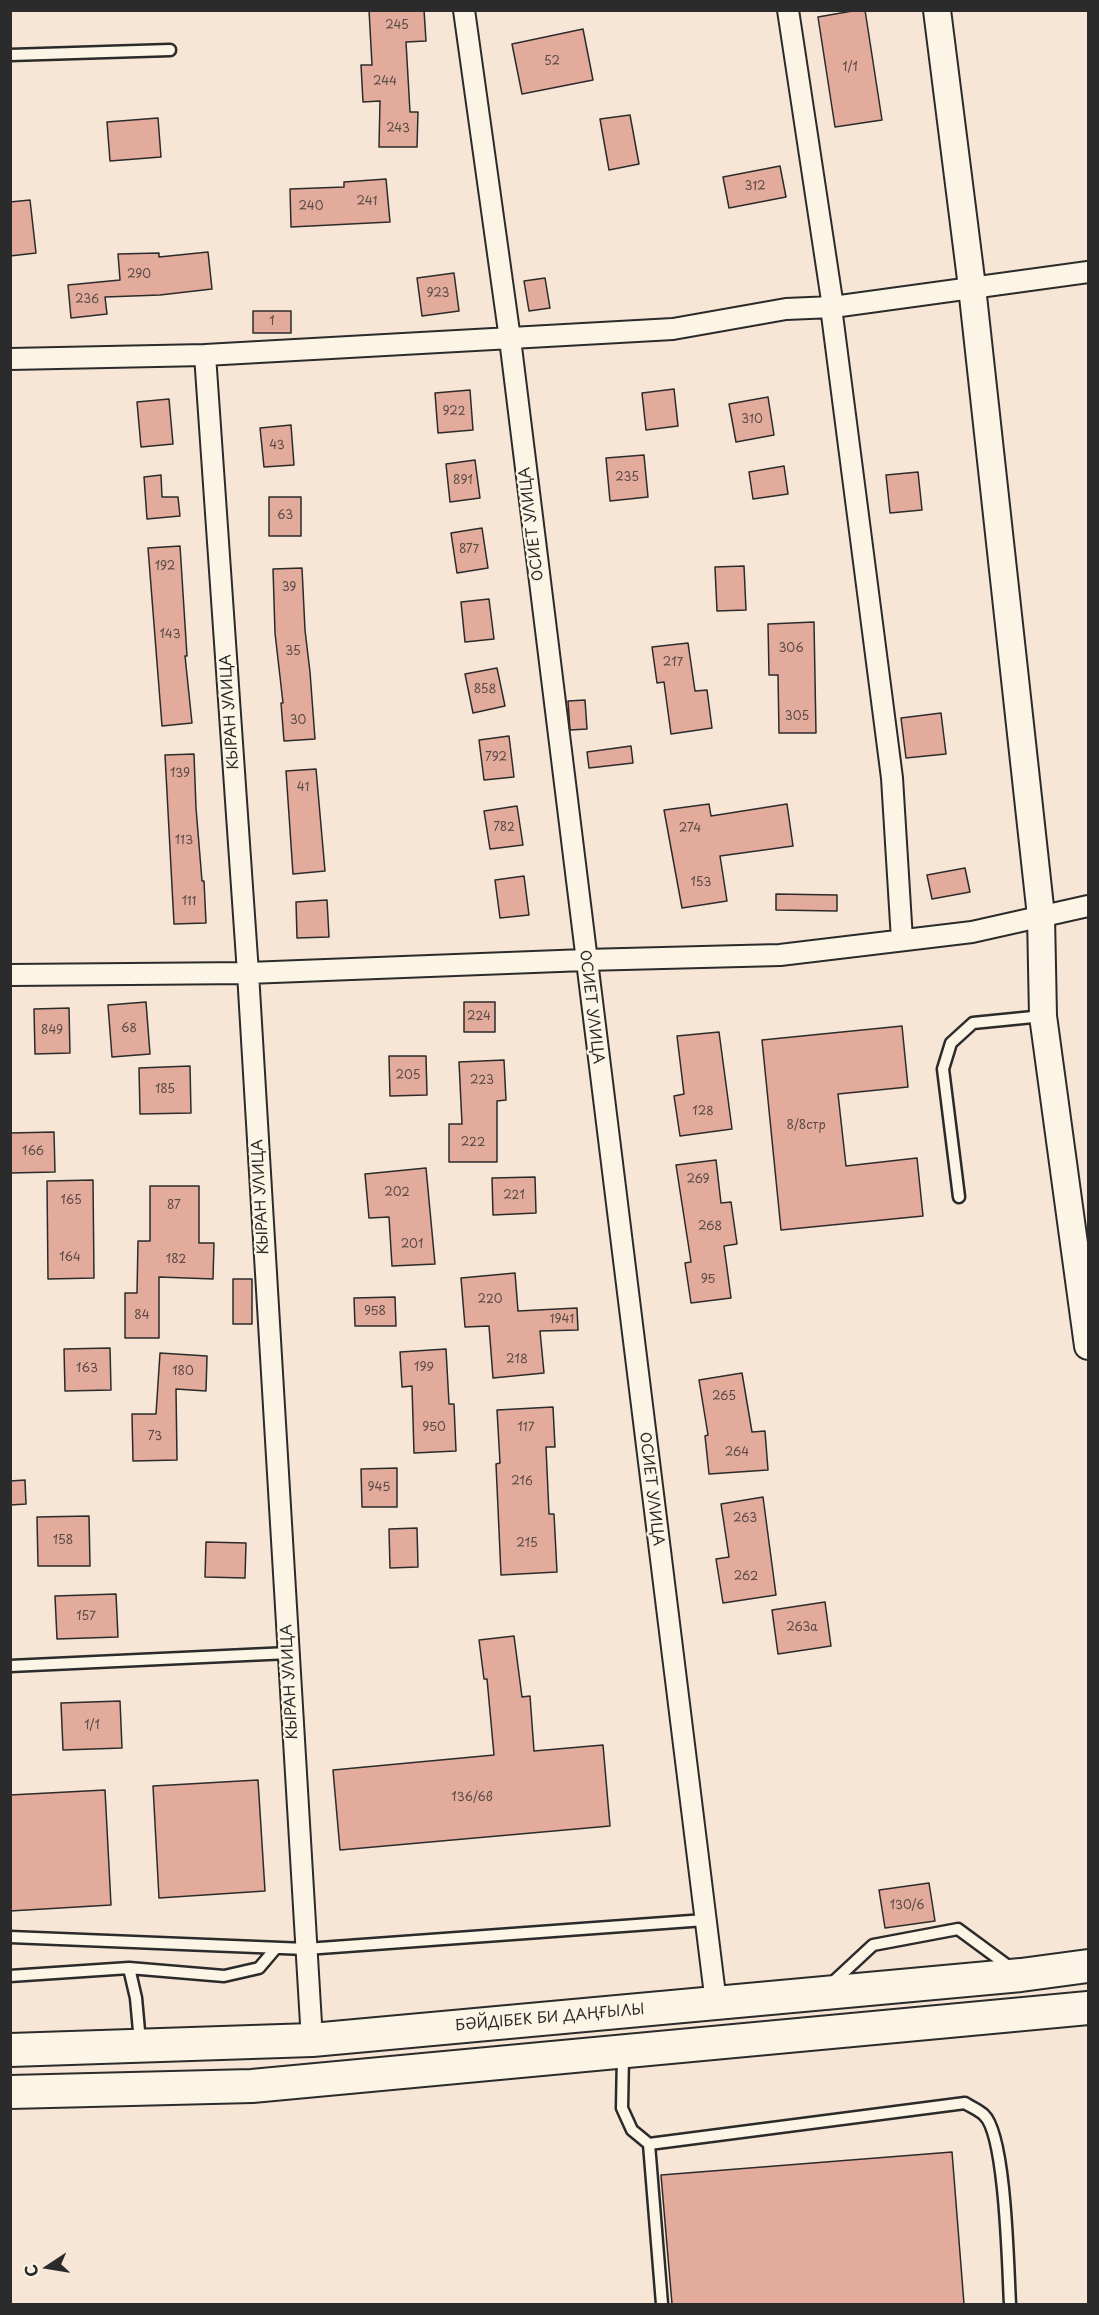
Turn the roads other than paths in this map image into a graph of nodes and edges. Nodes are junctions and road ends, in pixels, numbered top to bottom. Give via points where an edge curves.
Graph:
1 (464, 10) edge
2 (788, 10) edge
3 (937, 10) edge
4 (170, 50) dead end
5 (10, 55) edge
6 (1089, 272) edge
7 (972, 287) junction
8 (832, 307) junction
9 (510, 339) junction
10 (205, 355) junction
11 (10, 359) edge
12 (1089, 906) edge
13 (1041, 916) junction
14 (902, 940) junction
15 (585, 960) junction
16 (248, 973) junction
17 (10, 975) edge
18 (1044, 1016) junction
19 (959, 1197) dead end
20 (1089, 1346) edge
21 (289, 1653) junction
22 (10, 1666) edge
23 (705, 1920) junction
24 (10, 1937) edge
25 (276, 1948) junction
26 (306, 1949) junction
27 (1089, 1966) edge
28 (129, 1968) junction
29 (1021, 1975) junction
30 (10, 1976) edge
31 (822, 1993) junction
32 (716, 2003) junction
33 (1089, 2008) edge
34 (312, 2040) junction
35 (140, 2045) junction
36 (10, 2050) edge
37 (623, 2052) junction
38 (10, 2092) edge
39 (649, 2144) junction
40 (662, 2304) edge
41 (1010, 2304) edge

1 - 9 street, ОСИЕТ УЛИЦА
2 - 8 street
3 - 7 street
4 - 5 lane
6 - 7 street
7 - 8 street
7 - 13 street
8 - 9 street via 786,309 673,329
8 - 14 street via 892,778
9 - 10 street
9 - 15 street, ОСИЕТ УЛИЦА
10 - 11 street
10 - 16 street, КЫРАН УЛИЦА
12 - 13 street
13 - 14 street via 972,932
13 - 18 street
14 - 15 street via 780,955
15 - 16 street
15 - 23 street, ОСИЕТ УЛИЦА
16 - 17 street
16 - 21 street, КЫРАН УЛИЦА
18 - 19 lane via 973,1023 951,1042 944,1069
18 - 20 street
21 - 22 lane
21 - 26 street, КЫРАН УЛИЦА
23 - 26 lane
23 - 32 street, ОСИЕТ УЛИЦА
24 - 25 lane
25 - 26 lane
25 - 28 lane via 259,1968 224,1976
26 - 34 street, КЫРАН УЛИЦА
27 - 29 main road, БӘЙДІБЕК БИ ДАҢҒЫЛЫ
28 - 30 lane
28 - 35 lane
29 - 31 main road, БӘЙДІБЕК БИ ДАҢҒЫЛЫ
29 - 31 lane via 958,1929 873,1945
31 - 32 main road, БӘЙДІБЕК БИ ДАҢҒЫЛЫ
32 - 34 main road, БӘЙДІБЕК БИ ДАҢҒЫЛЫ
33 - 37 main road
34 - 35 main road, БӘЙДІБЕК БИ ДАҢҒЫЛЫ
35 - 36 main road, БӘЙДІБЕК БИ ДАҢҒЫЛЫ
37 - 38 main road via 252,2086
37 - 39 lane via 622,2108 632,2130
39 - 40 lane
39 - 41 lane via 964,2103 986,2116 997,2144

